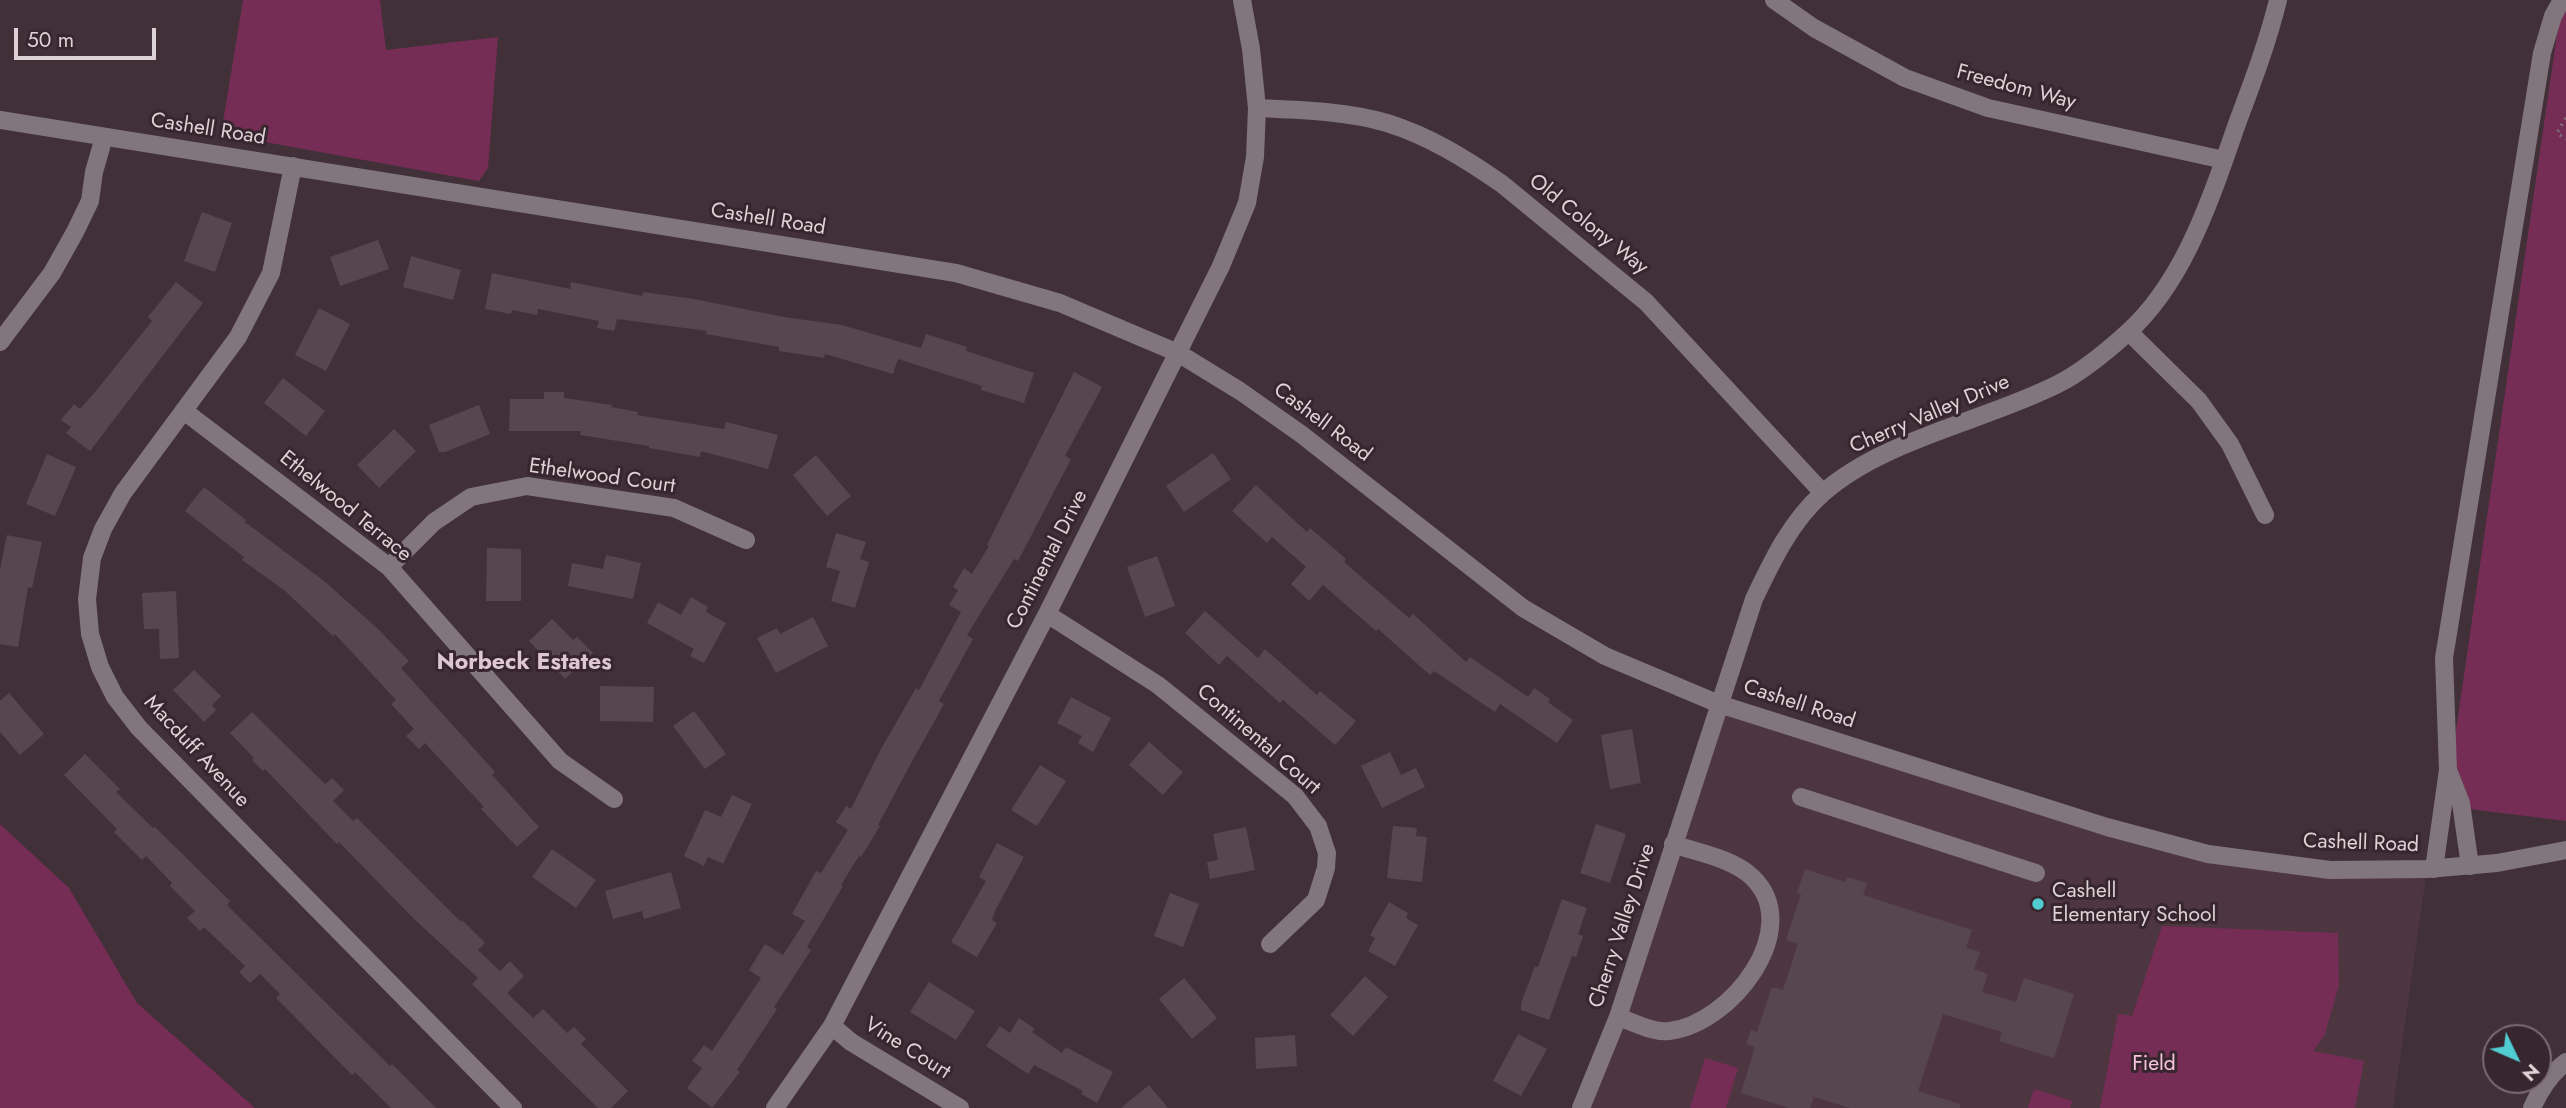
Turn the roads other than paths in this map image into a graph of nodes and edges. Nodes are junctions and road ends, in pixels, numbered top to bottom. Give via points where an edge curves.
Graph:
1 (1242, 0) edge
2 (1774, 0) edge
3 (2278, 0) edge
4 (2562, 0) edge
5 (1257, 108) junction
6 (0, 120) edge
7 (104, 137) junction
8 (2224, 160) junction
9 (293, 166) junction
10 (2129, 332) junction
11 (0, 342) edge
12 (1178, 353) junction
13 (184, 411) junction
14 (1823, 493) junction
15 (2265, 515) dead end
16 (746, 540) dead end
17 (389, 567) junction
18 (1047, 614) junction
19 (1719, 704) junction
20 (2448, 770) junction
21 (1801, 797) dead end
22 (614, 799) dead end
23 (1673, 844) junction
24 (2566, 850) edge
25 (2470, 866) junction
26 (2434, 869) junction
27 (2036, 873) dead end
28 (1270, 944) dead end
29 (1618, 1017) junction
30 (832, 1026) junction
31 (2566, 1062) edge
32 (513, 1108) edge
33 (775, 1108) edge
34 (960, 1108) edge
35 (1581, 1108) edge
36 (2532, 1108) edge

1 - 5 street, Continental Drive
2 - 8 street, Freedom Way via 1814,29 1905,78 1988,108
3 - 8 street, Cherry Valley Drive
4 - 20 street via 2542,52 2444,658
5 - 12 street, Continental Drive via 1247,203
5 - 14 street, Old Colony Way via 1323,111 1386,123 1426,138 1477,166 1646,302
6 - 7 street, Cashell Road
7 - 9 street, Cashell Road
7 - 11 street via 90,201 75,232 52,273
8 - 10 street, Cherry Valley Drive via 2180,263
9 - 12 street, Cashell Road via 956,273 1060,303
9 - 13 street, Macduff Avenue via 271,273 238,337
10 - 14 street, Cherry Valley Drive via 2060,384 1896,450
10 - 15 street via 2199,401 2230,444
12 - 18 street, Continental Drive
12 - 19 street, Cashell Road via 1301,434 1523,608 1605,656
13 - 17 street, Ethelwood Terrace
13 - 32 street, Macduff Avenue via 122,493 92,558 87,600 90,634 100,667 115,697 139,728
14 - 19 street, Cherry Valley Drive via 1796,522 1771,564 1754,599
16 - 17 street, Ethelwood Court via 674,508 527,486 471,497 434,522
17 - 22 street, Ethelwood Terrace via 560,761
18 - 28 street, Continental Court via 1158,685 1295,796 1318,826 1327,853 1316,900
18 - 30 street, Continental Drive
19 - 23 street, Cherry Valley Drive
19 - 26 street, Cashell Road via 2107,827 2208,854 2330,870
20 - 25 street via 2461,803
20 - 26 street
21 - 27 street
23 - 29 street, Cherry Valley Drive
23 - 29 street via 1738,867 1763,889 1769,902 1769,930 1761,956 1741,990 1691,1026 1664,1031
24 - 25 street, Cashell Road
25 - 26 street, Cashell Road
29 - 35 street, Cherry Valley Drive
30 - 33 street, Continental Drive
30 - 34 street, Vine Court
31 - 36 street via 2557,1068

